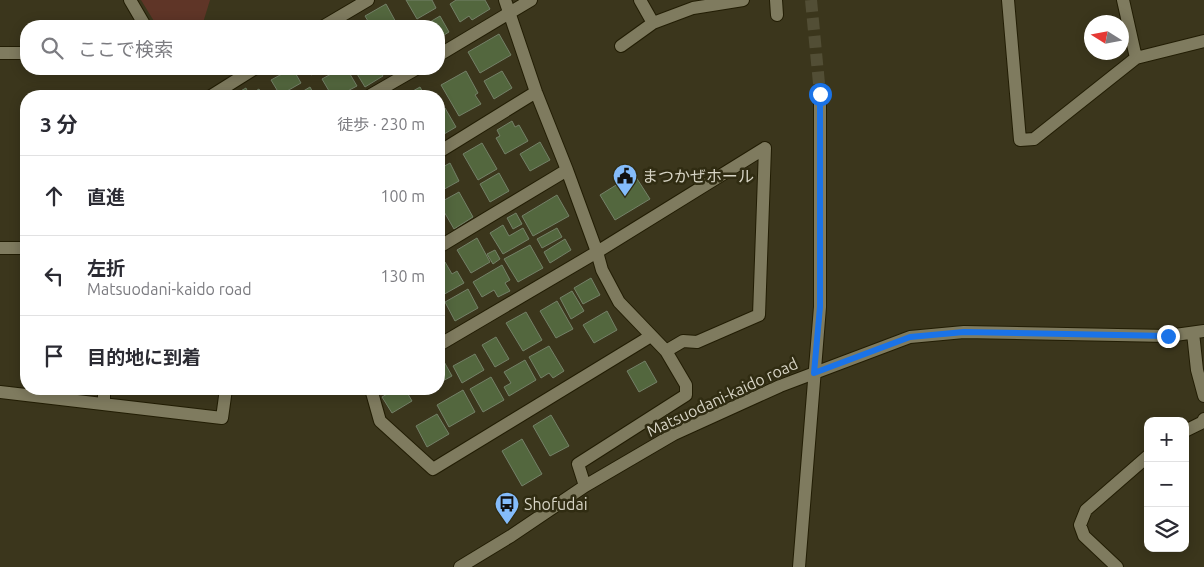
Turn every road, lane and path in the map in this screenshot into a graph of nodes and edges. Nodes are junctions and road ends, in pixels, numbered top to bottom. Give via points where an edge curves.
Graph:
1 (130, 0) edge
2 (368, 0) edge
3 (505, 0) edge
4 (531, 0) edge
5 (640, 0) edge
6 (743, 0) edge
7 (776, 0) edge
8 (1008, 0) edge
9 (1123, 0) edge
10 (510, 12) junction
11 (778, 15) dead end
12 (142, 20) edge
13 (334, 20) edge
14 (653, 23) junction
15 (1204, 41) edge
16 (621, 46) dead end
17 (445, 51) edge
18 (0, 52) edge
19 (20, 53) edge
20 (1136, 58) junction
21 (244, 75) edge
22 (406, 75) edge
23 (221, 90) edge
24 (379, 90) edge
25 (536, 92) junction
26 (820, 94) tunnel mouth
27 (445, 148) edge
28 (567, 170) junction
29 (445, 243) edge
30 (0, 248) edge
31 (20, 248) edge
32 (597, 252) junction
33 (1198, 332) edge
34 (651, 336) junction
35 (445, 341) edge
36 (666, 351) junction
37 (814, 373) junction
38 (0, 392) edge
39 (20, 394) edge
40 (26, 395) edge
41 (104, 395) edge
42 (225, 395) edge
43 (373, 395) edge
44 (1204, 396) edge
45 (104, 404) junction
46 (1204, 420) edge
47 (1189, 429) edge
48 (1144, 459) edge
49 (585, 486) junction
50 (460, 567) edge
51 (799, 567) edge
52 (1117, 567) edge

1 - 12 street
2 - 13 street
3 - 10 street
4 - 10 street
5 - 14 street
6 - 14 street via 693,8
7 - 11 street
8 - 20 street via 1020,140 1034,139
9 - 20 street
10 - 17 street
10 - 25 street
14 - 16 street
15 - 20 street
18 - 19 street
21 - 23 street
22 - 24 street
25 - 27 street
25 - 28 street
26 - 37 street via 820,307
28 - 29 street
28 - 32 street
30 - 31 street
32 - 34 street via 602,270 619,302
32 - 35 street
32 - 36 street via 765,148 759,315 697,342 683,341
33 - 37 street, Matsuodani-kaido road via 1168,336 964,332 910,337
33 - 44 street via 1197,370
34 - 36 street
34 - 43 street via 432,469 380,421
36 - 49 street via 686,385 686,395 578,464
37 - 49 street, Matsuodani-kaido road via 674,434
37 - 51 street
38 - 39 street
40 - 45 street
41 - 45 street
42 - 45 street via 222,418
46 - 47 street
48 - 52 street via 1086,510 1080,525 1084,536
49 - 50 street, Matsuodani-kaido road

